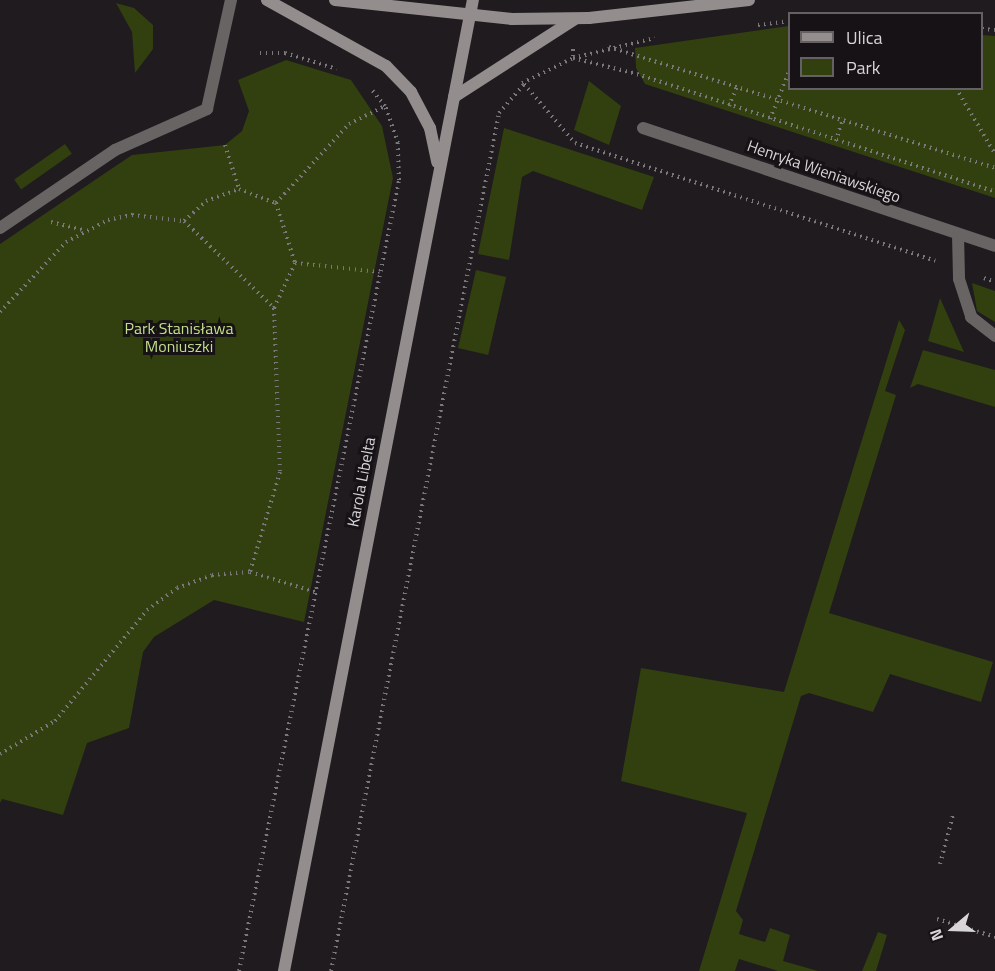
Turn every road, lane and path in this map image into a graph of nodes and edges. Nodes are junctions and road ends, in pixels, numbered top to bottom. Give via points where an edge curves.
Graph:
1 (231, 0) edge
2 (267, 0) edge
3 (335, 0) edge
4 (472, 0) edge
5 (749, 0) edge
6 (469, 16) junction
7 (576, 18) junction
8 (788, 21) edge
9 (755, 25) dead end
10 (662, 36) dead end
11 (609, 47) junction
12 (260, 54) dead end
13 (573, 58) junction
14 (342, 71) dead end
15 (788, 72) edge
16 (362, 81) dead end
17 (513, 81) dead end
18 (524, 84) junction
19 (737, 86) junction
20 (957, 90) edge
21 (454, 98) junction
22 (777, 99) junction
23 (385, 106) junction
24 (729, 106) junction
25 (843, 118) junction
26 (770, 119) junction
27 (643, 128) dead end
28 (836, 141) junction
29 (225, 145) dead end
30 (995, 154) edge
31 (438, 166) junction
32 (995, 168) edge
33 (239, 189) junction
34 (995, 192) edge
35 (276, 203) junction
36 (184, 221) junction
37 (0, 228) edge
38 (958, 234) junction
39 (995, 246) edge
40 (295, 263) junction
41 (959, 269) junction
42 (380, 272) junction
43 (995, 282) edge
44 (274, 308) junction
45 (0, 312) edge
46 (995, 336) edge
47 (250, 572) junction
48 (316, 592) junction
49 (0, 754) edge
50 (953, 815) dead end
51 (940, 864) dead end
52 (937, 919) dead end
53 (995, 937) edge
54 (239, 971) edge
55 (285, 971) edge
56 (331, 971) edge

1 - 37 street via 207,109 115,150
2 - 31 street via 386,66 411,92 430,128
3 - 6 street
4 - 6 street, Karola Libelta
5 - 7 street
6 - 7 street
6 - 21 street, Karola Libelta
7 - 21 street
8 - 9 path
10 - 11 path
11 - 13 path
11 - 19 path
12 - 14 path via 285,53
13 - 18 path
13 - 24 path
15 - 22 path
16 - 23 path
17 - 18 path
18 - 41 path via 575,143
18 - 56 path via 499,113
19 - 22 path
19 - 24 path
20 - 30 path
21 - 31 street, Karola Libelta
22 - 25 path
22 - 26 path
23 - 35 path via 349,123
23 - 42 path via 398,143 399,180
24 - 26 path
25 - 28 path
25 - 32 path
26 - 28 path
27 - 38 street, Henryka Wieniawskiego
28 - 34 path
29 - 33 path
31 - 55 street, Karola Libelta
33 - 35 path
33 - 36 path via 206,201
35 - 40 path
36 - 44 path
36 - 45 path via 132,215 82,231
38 - 39 street, Henryka Wieniawskiego
38 - 41 street
40 - 42 path
40 - 44 path
41 - 43 path
41 - 46 street via 971,317
42 - 48 path
44 - 47 path via 280,472
47 - 48 path
47 - 49 path via 212,575 177,588 147,610 55,721
48 - 54 path
50 - 51 path
52 - 53 path

